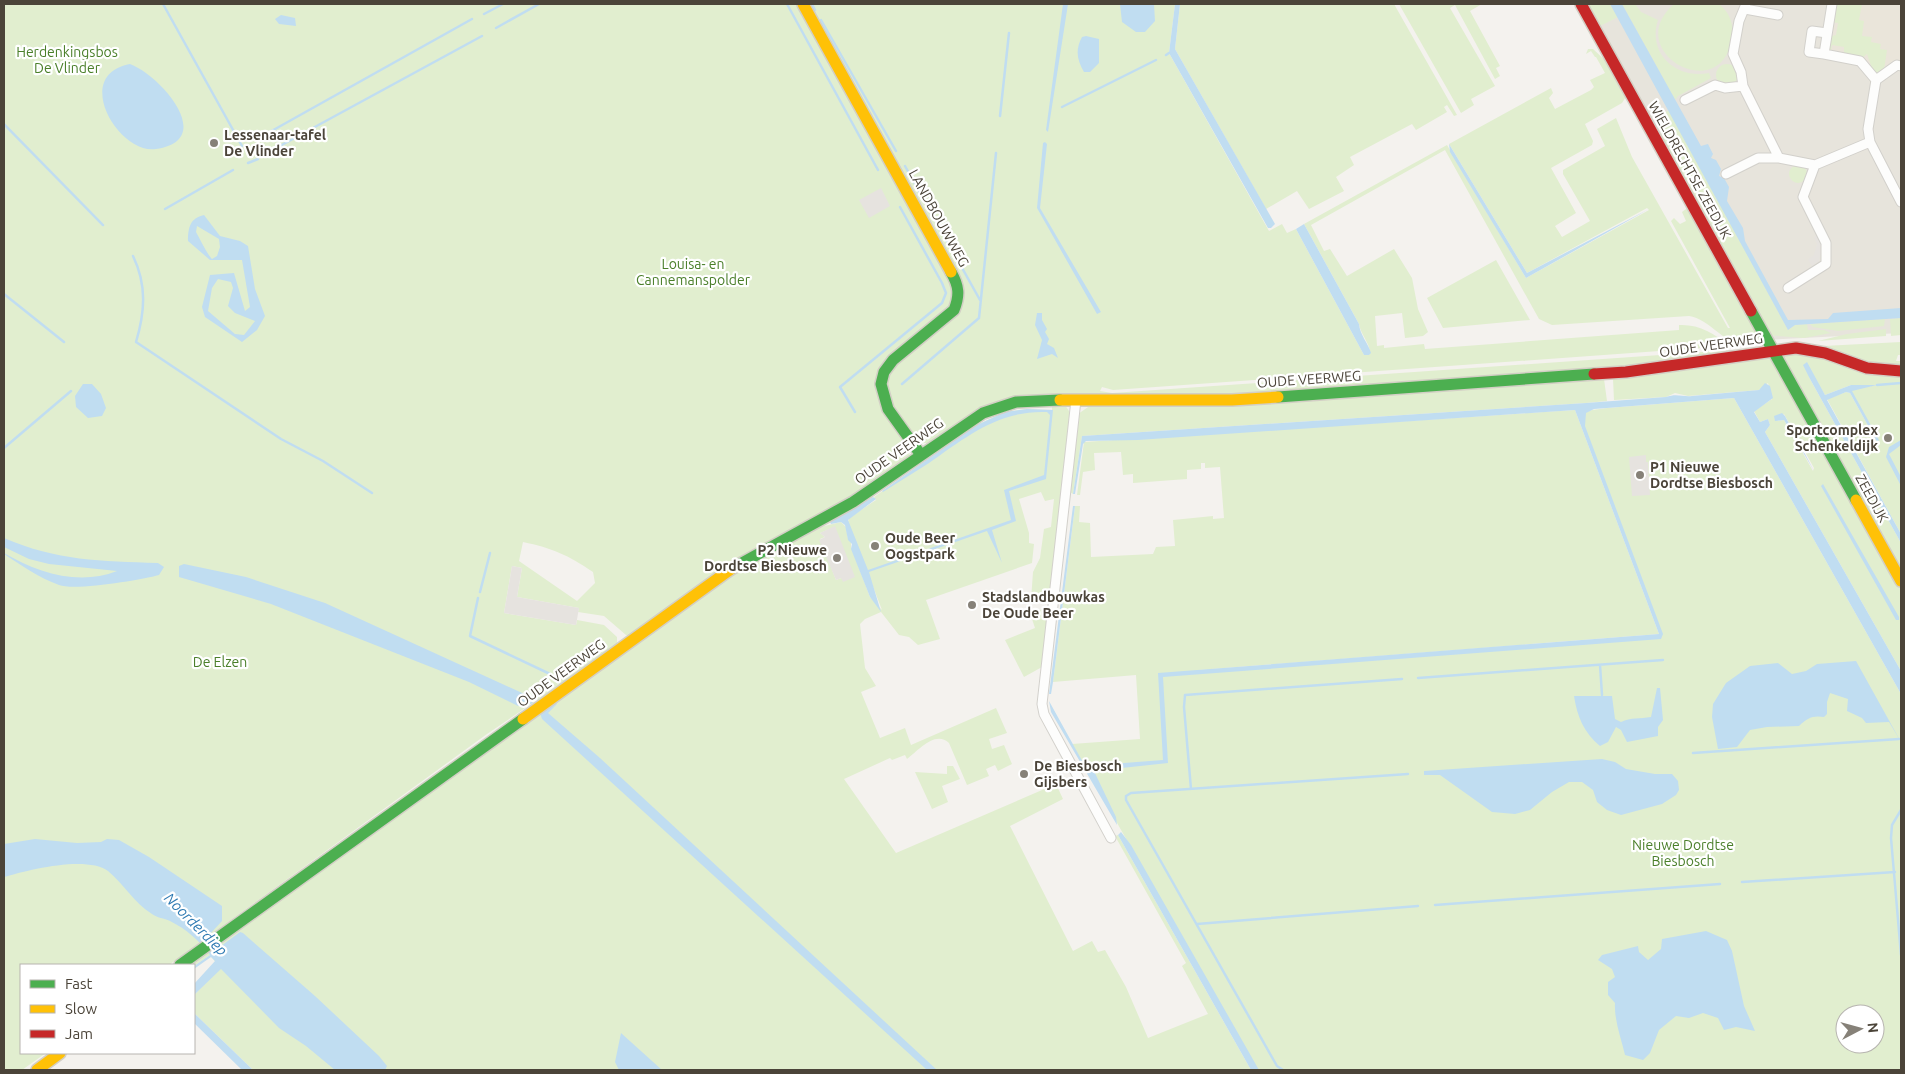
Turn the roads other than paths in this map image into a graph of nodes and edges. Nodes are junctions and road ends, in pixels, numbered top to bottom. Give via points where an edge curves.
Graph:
1 (803, 4) edge
2 (1581, 4) edge
3 (1832, 4) edge
4 (1746, 6) edge
5 (1778, 15) dead end
6 (1827, 33) junction
7 (1824, 54) junction
8 (1901, 66) edge
9 (1876, 80) junction
10 (1743, 86) junction
11 (1686, 100) dead end
12 (1870, 142) junction
13 (1779, 158) junction
14 (1816, 165) junction
15 (1726, 174) dead end
16 (1901, 202) edge
17 (1788, 288) dead end
18 (1773, 351) junction
19 (1901, 371) edge
20 (1076, 400) junction
21 (921, 455) junction
22 (1901, 581) edge
23 (1112, 838) dead end
24 (181, 964) edge
25 (59, 1054) edge
26 (37, 1070) edge

1 - 21 street, LANDBOUWWEG via 958,285 954,310 893,360 880,378 883,400
2 - 18 street, WIELDRECHTSE ZEEDIJK
3 - 6 street
4 - 5 street
4 - 10 street via 1739,21 1733,54
6 - 7 street
6 - 7 street via 1812,31 1809,52
7 - 9 street via 1860,60
8 - 9 street via 1897,65
9 - 12 street via 1868,129
10 - 11 street via 1725,88 1715,84
10 - 13 street
12 - 14 street
12 - 16 street
13 - 14 street
13 - 15 street via 1758,158
14 - 17 street via 1803,197 1826,243 1826,264
18 - 19 street, OUDE VEERWEG via 1812,349 1867,368
18 - 20 street, OUDE VEERWEG via 1626,372 1232,400
18 - 22 street, ZEEDIJK
20 - 21 street, OUDE VEERWEG via 1025,401 994,408 970,420
20 - 23 street via 1042,704 1044,714
21 - 24 street, OUDE VEERWEG via 853,502 742,561
25 - 26 street

